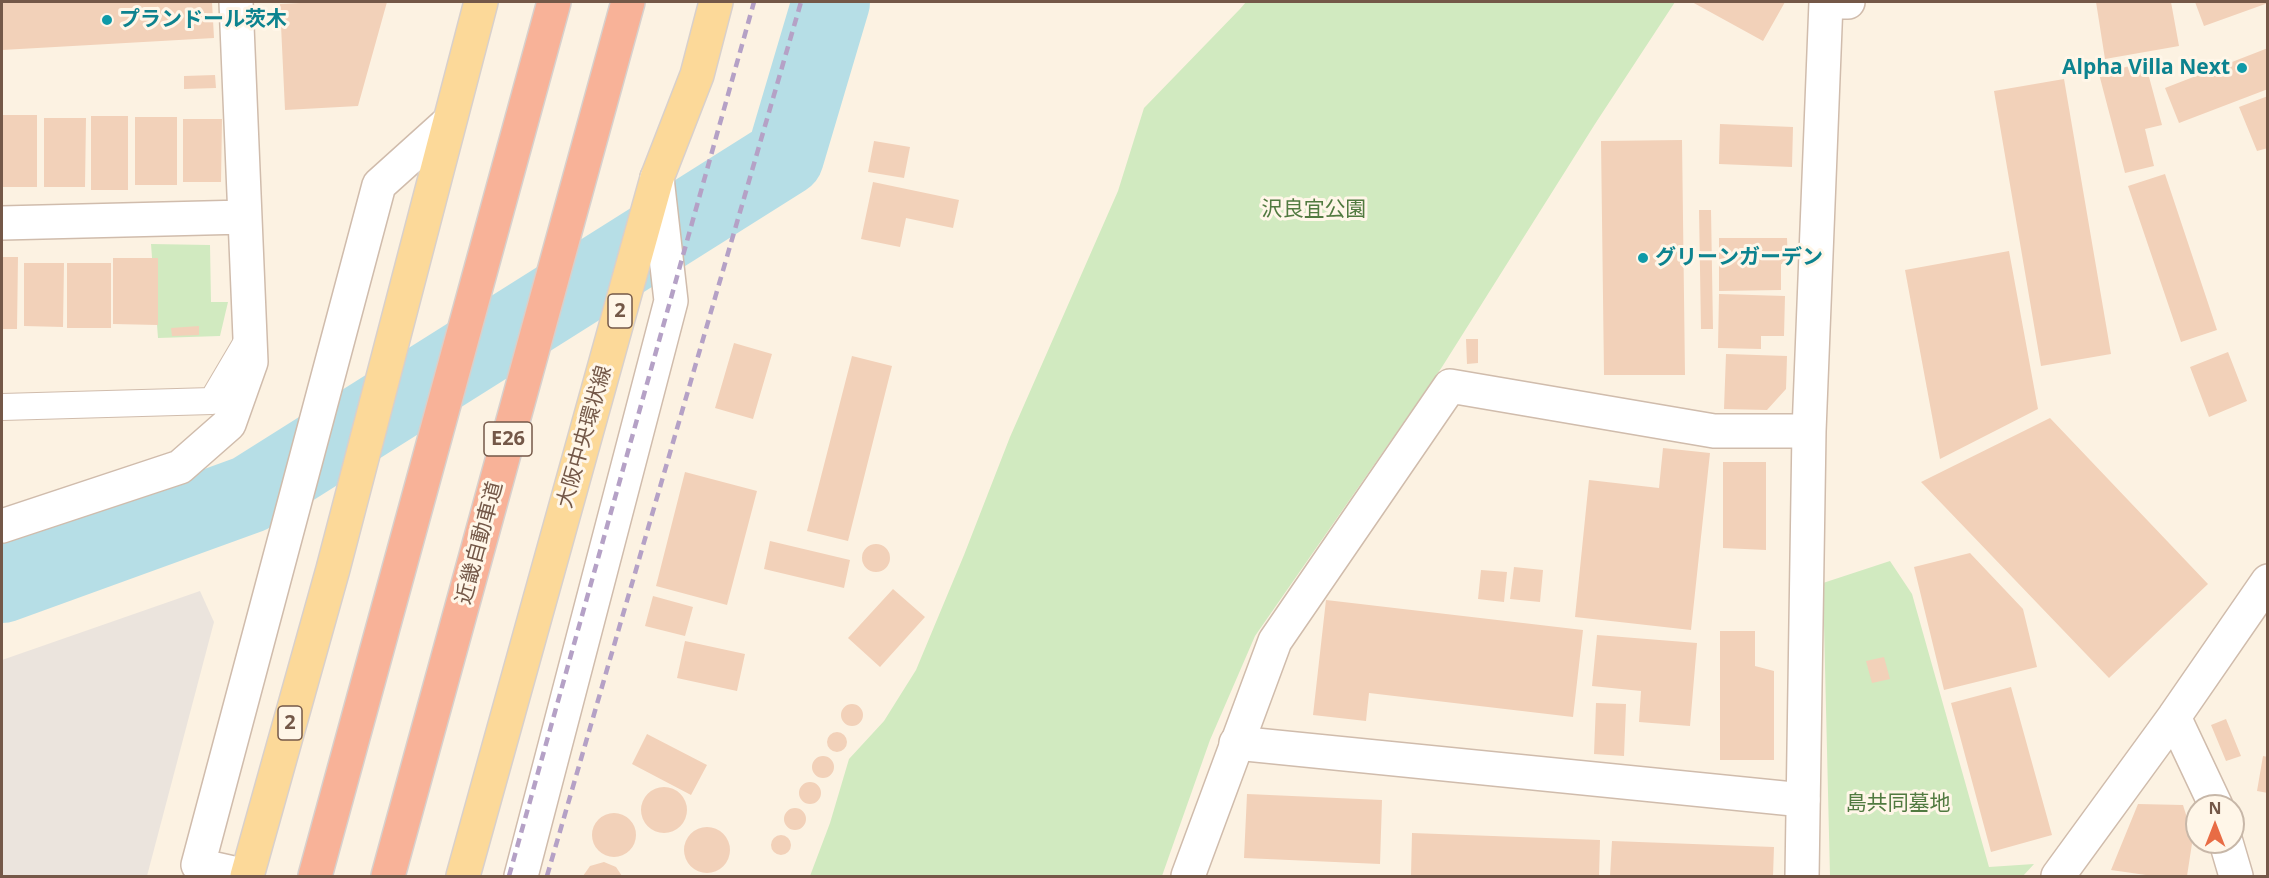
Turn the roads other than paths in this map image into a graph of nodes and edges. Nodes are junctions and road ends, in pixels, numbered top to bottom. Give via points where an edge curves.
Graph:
1 (236, 2) edge
2 (481, 2) edge
3 (554, 2) edge
4 (628, 2) edge
5 (716, 2) edge
6 (722, 2) edge
7 (1827, 2) edge
8 (1848, 2) edge
9 (697, 75) junction
10 (449, 122) junction
11 (657, 178) junction
12 (245, 217) junction
13 (2, 223) edge
14 (250, 337) junction
15 (2, 407) edge
16 (1809, 431) junction
17 (2, 526) edge
18 (2268, 581) edge
19 (2174, 717) junction
20 (1236, 743) junction
21 (2210, 794) edge
22 (1803, 800) junction
23 (2230, 854) edge
24 (247, 876) edge
25 (315, 876) edge
26 (388, 876) edge
27 (463, 876) edge
28 (521, 876) edge
29 (1188, 876) edge
30 (1802, 876) edge
31 (2058, 876) edge
32 (2236, 876) edge

1 - 12 street
2 - 10 main road, 2
3 - 25 highway
4 - 26 highway, 近畿自動車道 / E26
5 - 9 main road, 大阪中央環状線 / 2
6 - 9 main road
7 - 8 street
7 - 16 street
9 - 11 main road, 大阪中央環状線 / 2
10 - 24 main road, 2 via 333,569
10 - 24 street via 379,186 198,865
11 - 27 main road, 大阪中央環状線 / 2
11 - 28 street via 670,301
12 - 13 street
12 - 14 street
14 - 15 lane via 212,401
14 - 17 street via 251,362 229,424 180,467
16 - 20 street via 1714,431 1450,386 1275,641
16 - 22 street
18 - 19 street
19 - 21 street
19 - 31 street
20 - 22 street
20 - 29 street
22 - 30 street
23 - 32 street

